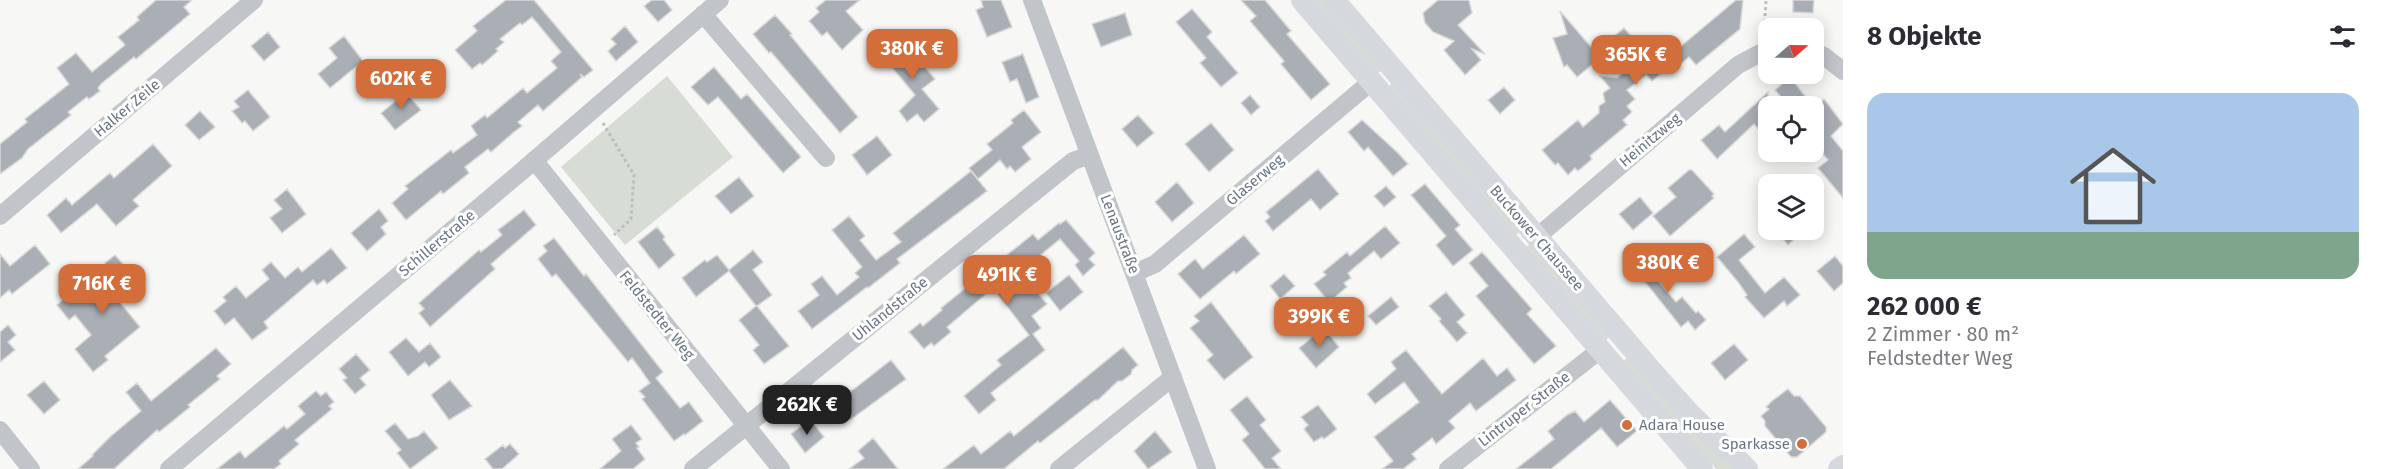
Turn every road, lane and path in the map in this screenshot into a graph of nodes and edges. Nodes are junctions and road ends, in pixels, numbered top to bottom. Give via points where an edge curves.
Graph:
1 (254, 0) edge
2 (720, 0) edge
3 (1032, 0) edge
4 (1302, 0) edge
5 (1334, 0) edge
6 (1766, 0) edge
7 (703, 14) junction
8 (1766, 18) edge
9 (1758, 49) edge
10 (1824, 56) edge
11 (1843, 71) edge
12 (1372, 81) junction
13 (591, 110) junction
14 (1090, 155) junction
15 (826, 158) dead end
16 (534, 160) junction
17 (0, 216) edge
18 (612, 236) dead end
19 (1537, 237) junction
20 (1135, 273) junction
21 (1600, 350) junction
22 (1173, 377) junction
23 (746, 425) junction
24 (0, 430) edge
25 (1843, 466) edge
26 (31, 469) edge
27 (169, 469) edge
28 (693, 469) edge
29 (781, 469) edge
30 (1059, 469) edge
31 (1207, 469) edge
32 (1448, 469) edge
33 (1702, 469) edge
34 (1748, 469) edge
35 (1839, 469) edge

1 - 17 street, Halker Zeile
2 - 7 street, Schillerstraße
3 - 14 street, Lenaustraße
4 - 12 main road, Buckower Chaussee
5 - 19 main road, Buckower Chaussee
6 - 8 path
7 - 13 street, Schillerstraße
7 - 15 street
9 - 19 street, Heinitzweg
10 - 11 street
12 - 20 street, Glaserweg via 1155,264
12 - 21 main road, Buckower Chaussee
13 - 16 street, Schillerstraße
13 - 18 path via 607,128 633,175 631,219
14 - 20 street, Lenaustraße
14 - 23 street, Uhlandstraße via 1073,161
16 - 23 street, Feldstedter Weg
16 - 27 street, Schillerstraße
19 - 34 main road, Buckower Chaussee via 1683,407
20 - 22 street, Lenaustraße
21 - 32 street, Lintruper Straße
21 - 33 main road, Buckower Chaussee
22 - 30 street
22 - 31 street, Lenaustraße
23 - 28 street, Uhlandstraße
23 - 29 street, Feldstedter Weg
24 - 26 street
25 - 35 main road

